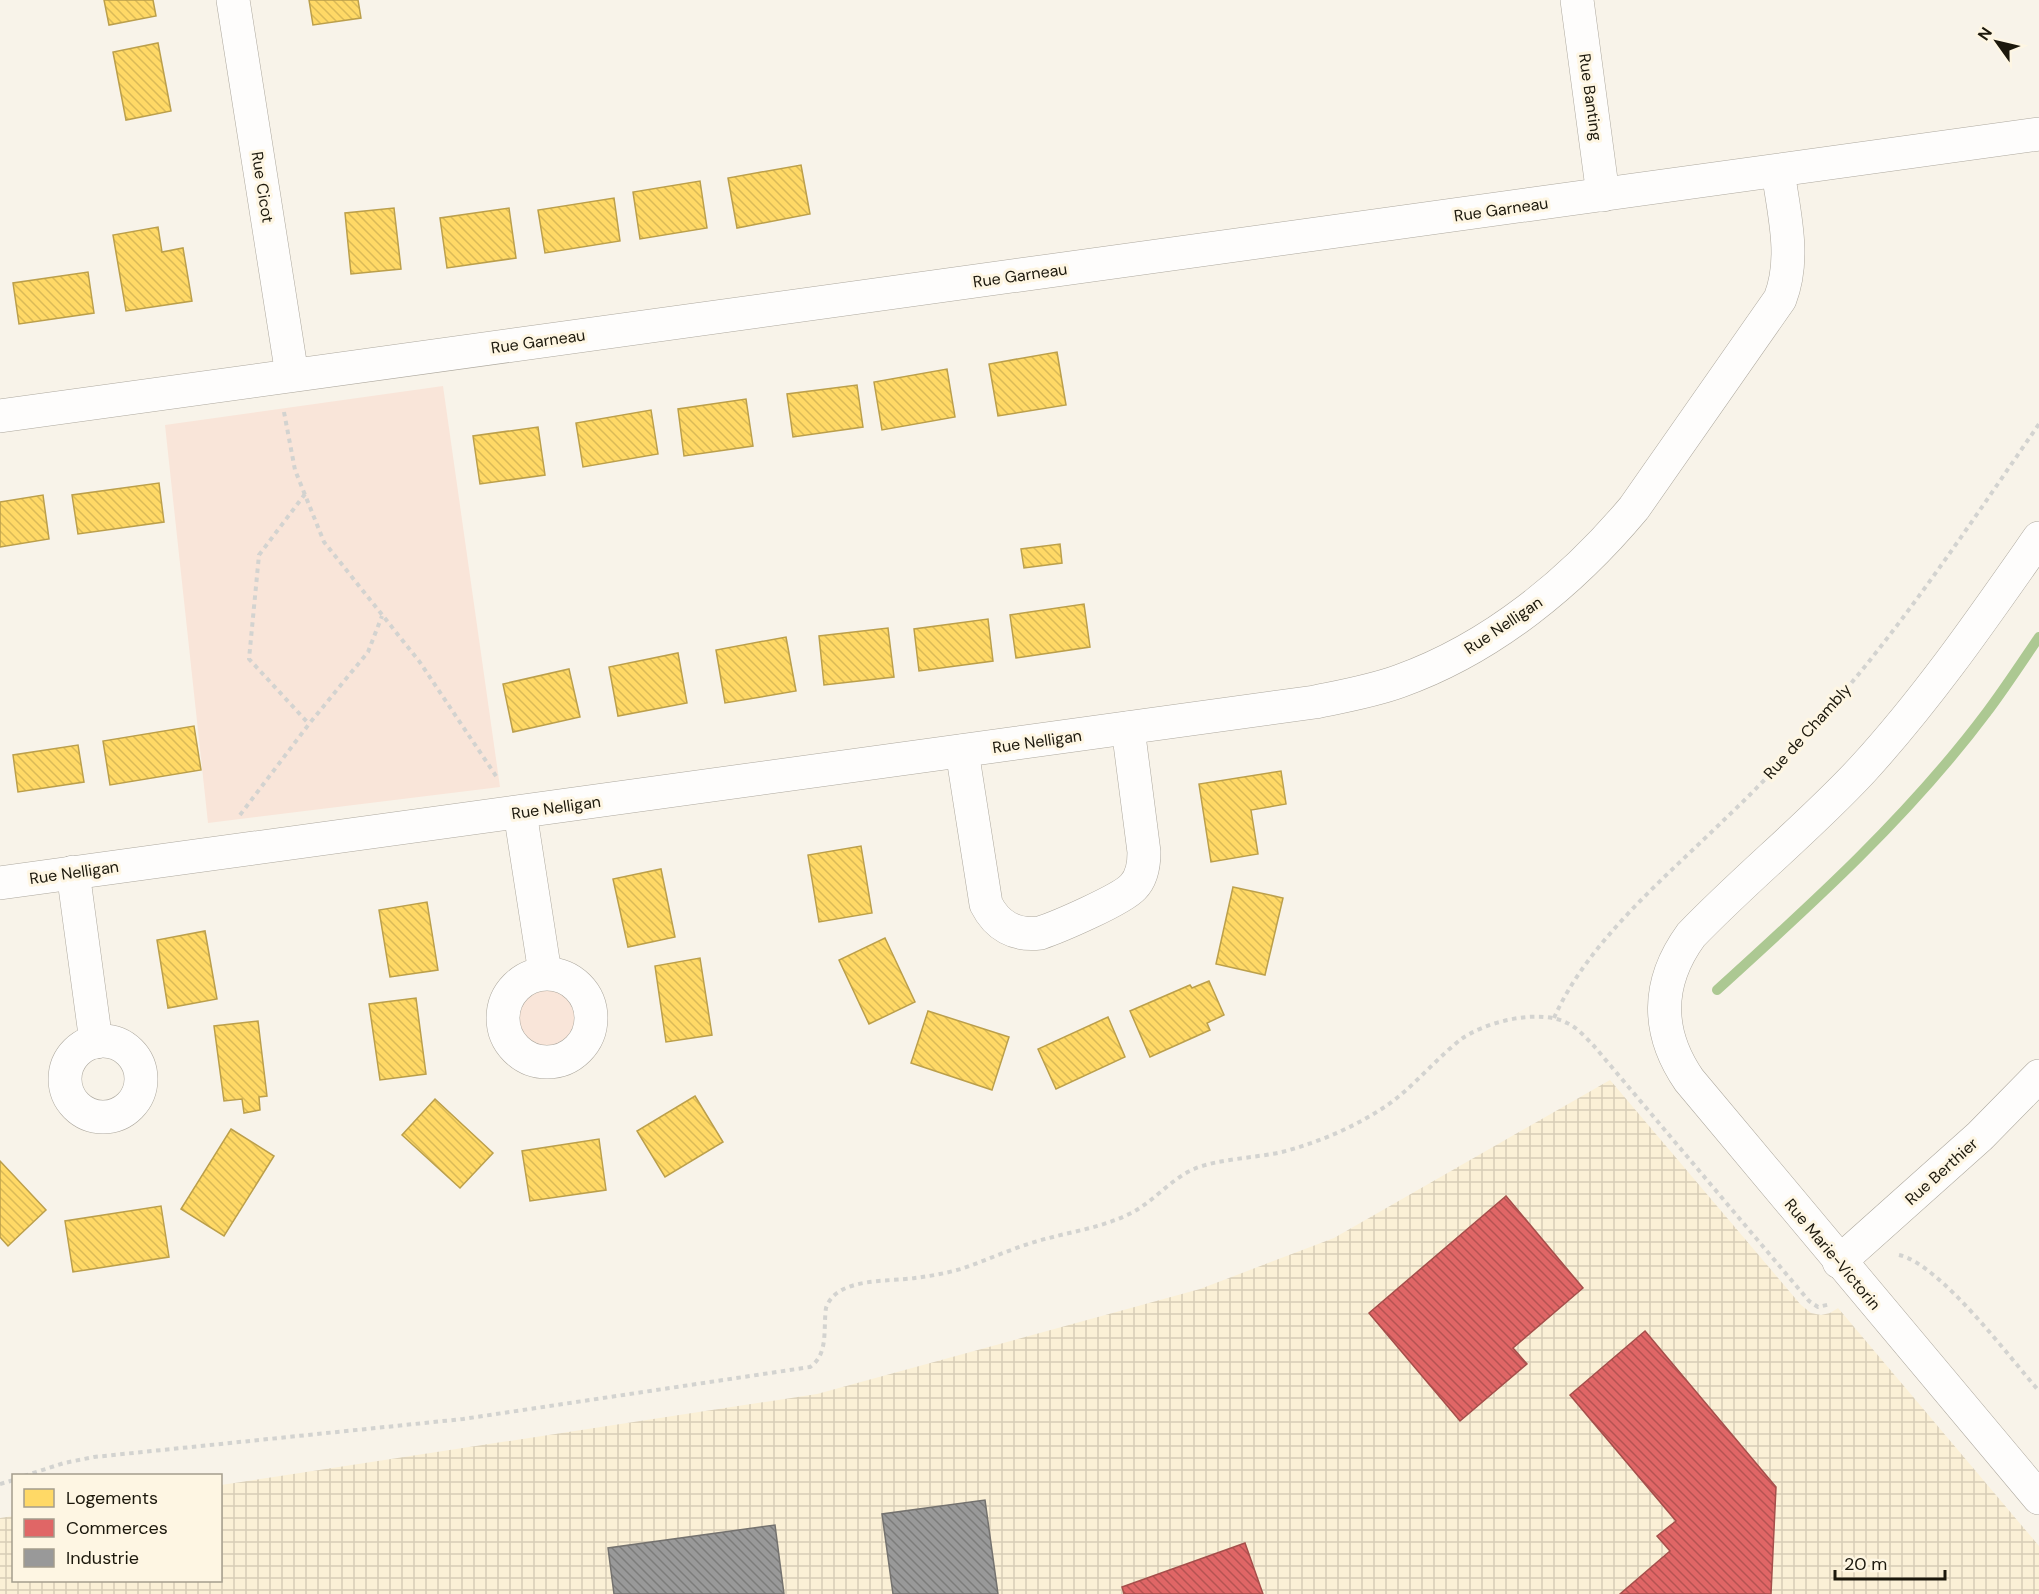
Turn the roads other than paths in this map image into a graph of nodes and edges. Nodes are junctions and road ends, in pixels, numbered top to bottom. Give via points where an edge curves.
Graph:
1 (233, 0) edge
2 (1577, 0) edge
3 (2039, 134) edge
4 (1778, 171) junction
5 (1603, 195) junction
6 (285, 376) junction
7 (0, 416) edge
8 (2039, 538) edge
9 (1128, 728) junction
10 (962, 751) junction
11 (520, 812) junction
12 (72, 872) junction
13 (0, 883) edge
14 (545, 973) dead end
15 (96, 1042) dead end
16 (2037, 1083) edge
17 (1839, 1262) junction
18 (2039, 1498) edge

1 - 6 street, Rue Cicot
2 - 5 street, Rue Banting
3 - 4 street, Rue Garneau
4 - 5 street, Rue Garneau
4 - 9 street, Rue Nelligan via 1789,260 1780,300 1634,508 1610,538 1550,592 1454,657 1382,687 1316,702
5 - 6 street, Rue Garneau
6 - 7 street, Rue Garneau
8 - 17 street, Rue Marie-Victorin via 1893,735 1830,803 1691,935 1675,962 1665,992 1666,1031 1680,1067
9 - 10 street, Rue Nelligan
9 - 10 street via 1144,852 1139,879 1117,898 1040,933 1011,931 996,920 986,904
10 - 11 street, Rue Nelligan
11 - 12 street, Rue Nelligan
11 - 14 street
12 - 13 street, Rue Nelligan
12 - 15 street
16 - 17 street, Rue Berthier
17 - 18 street, Rue Marie-Victorin

